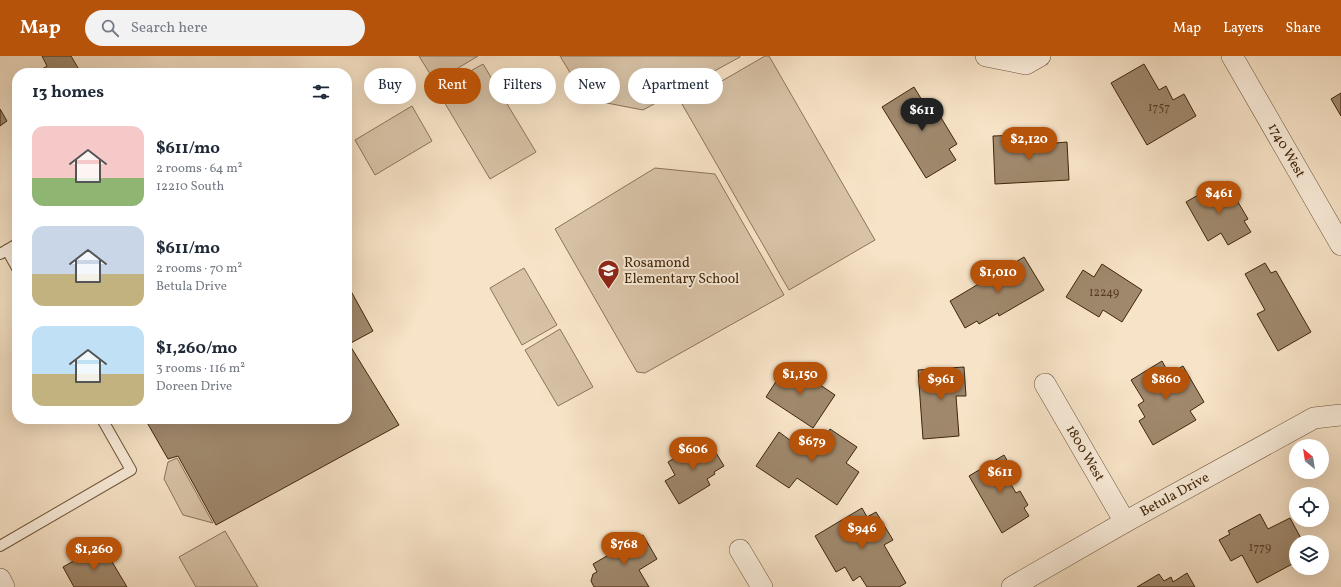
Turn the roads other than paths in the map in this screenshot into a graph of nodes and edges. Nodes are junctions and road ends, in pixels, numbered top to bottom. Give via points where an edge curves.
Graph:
1 (986, 56) edge
2 (1040, 56) edge
3 (1232, 56) edge
4 (1341, 244) edge
5 (4, 252) edge
6 (12, 262) edge
7 (1045, 384) dead end
8 (1341, 416) edge
9 (105, 424) edge
10 (1126, 522) junction
11 (0, 546) edge
12 (740, 550) dead end
13 (0, 579) edge
14 (4, 587) edge
15 (762, 587) edge
16 (1012, 587) edge

1 - 2 street via 1026,64
3 - 4 street, 1740 West
5 - 6 lane
7 - 10 street, 1800 West
8 - 10 street, Betula Drive via 1314,418
9 - 11 lane via 131,470
10 - 16 street, Betula Drive
12 - 15 street
13 - 14 street

